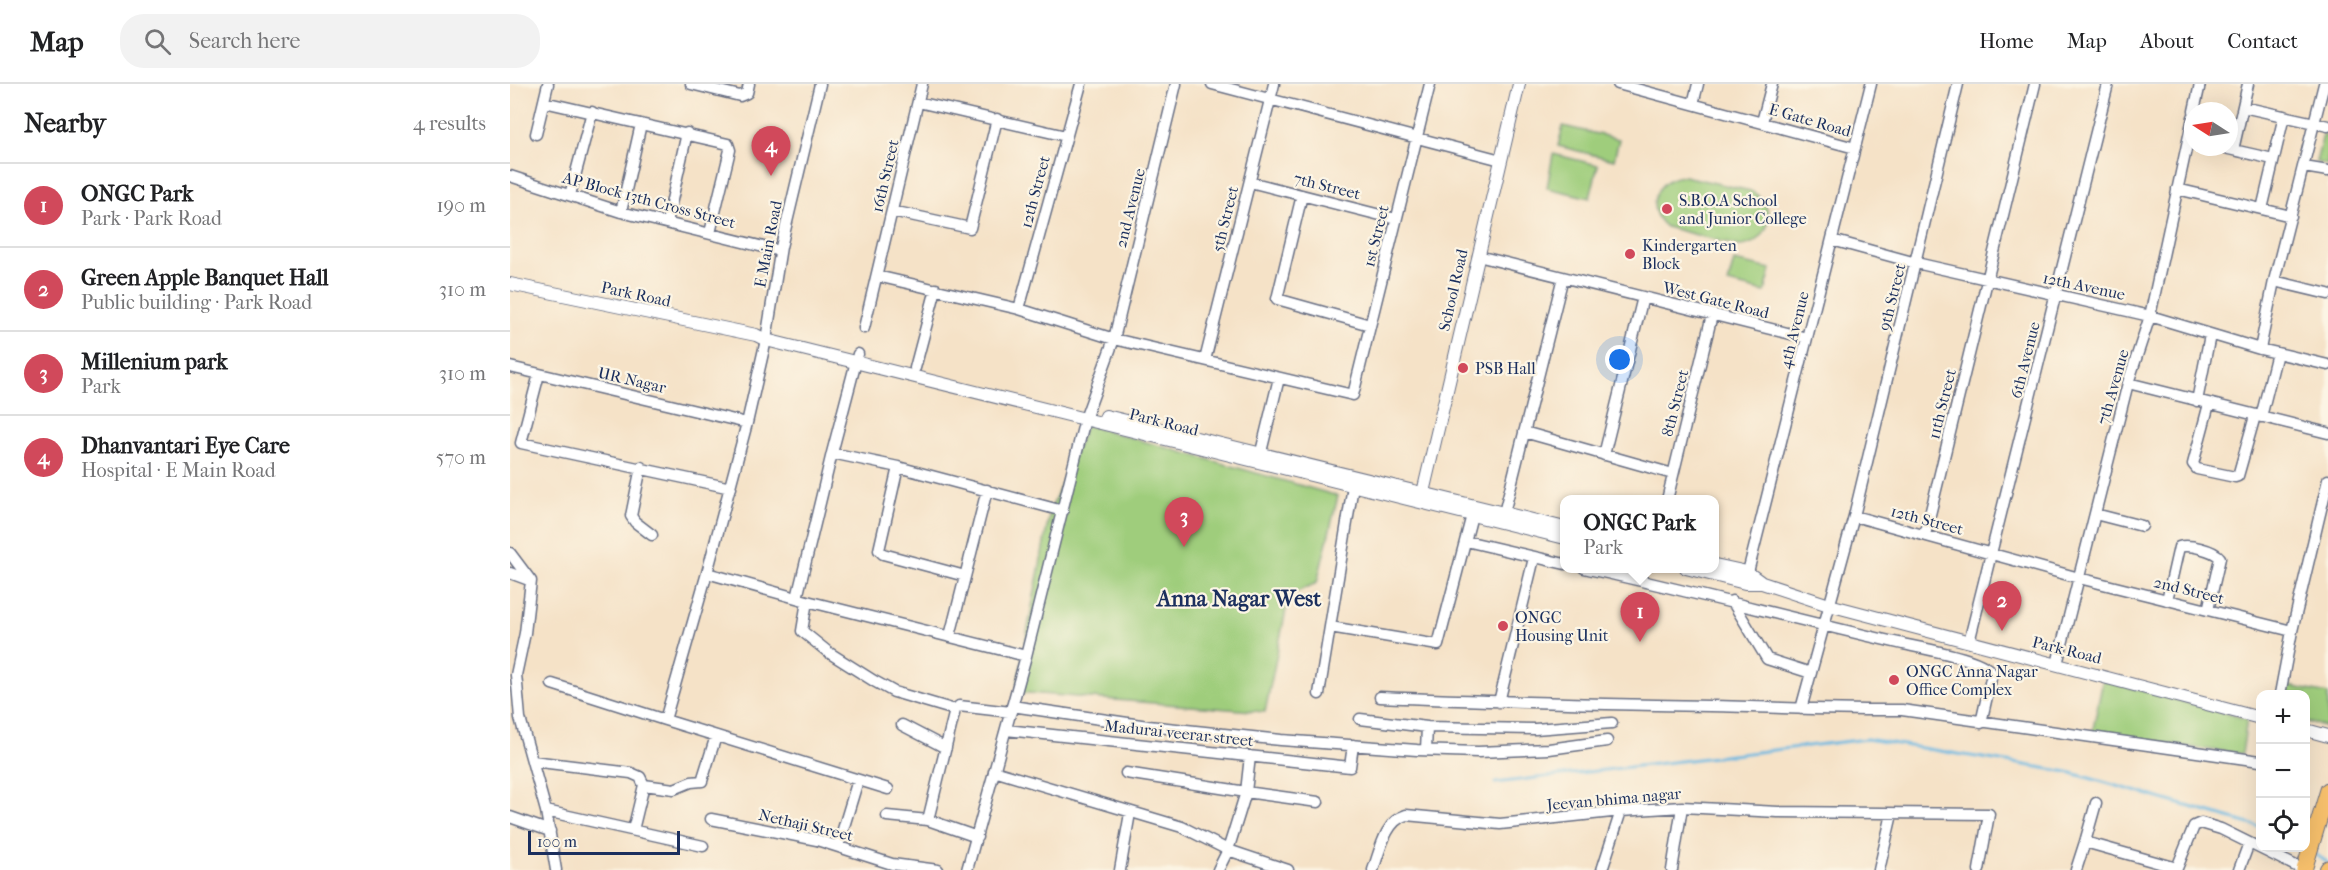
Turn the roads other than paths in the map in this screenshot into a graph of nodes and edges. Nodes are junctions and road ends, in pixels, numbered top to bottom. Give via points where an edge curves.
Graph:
1 (548, 84) edge
2 (749, 84) edge
3 (820, 84) edge
4 (922, 84) edge
5 (1081, 84) edge
6 (1176, 84) edge
7 (1212, 84) edge
8 (1274, 84) edge
9 (1430, 84) edge
10 (1519, 84) edge
11 (1618, 84) edge
12 (1698, 84) edge
13 (1772, 84) edge
14 (1872, 84) edge
15 (1958, 84) edge
16 (2035, 84) edge
17 (2108, 84) edge
18 (2200, 84) edge
19 (2248, 84) edge
20 (2324, 84) edge
21 (697, 85) edge
22 (1271, 99) junction
23 (544, 102) junction
24 (918, 102) junction
25 (2196, 102) edge
26 (1693, 104) junction
27 (2243, 107) junction
28 (591, 112) junction
29 (2284, 116) junction
30 (997, 119) junction
31 (1762, 122) junction
32 (2316, 123) junction
33 (641, 124) junction
34 (2328, 126) edge
35 (2238, 128) edge
36 (536, 134) dead end
37 (687, 134) junction
38 (1066, 136) junction
39 (1416, 137) junction
40 (1855, 148) junction
41 (2238, 151) edge
42 (2186, 156) edge
43 (2273, 159) junction
44 (1501, 160) junction
45 (2304, 166) junction
46 (2328, 171) edge
47 (510, 176) edge
48 (1250, 182) junction
49 (2177, 189) junction
50 (570, 195) junction
51 (1302, 195) junction
52 (2262, 209) junction
53 (892, 211) junction
54 (621, 212) junction
55 (2291, 216) junction
56 (1396, 219) junction
57 (666, 222) junction
58 (710, 233) junction
59 (1832, 240) junction
60 (780, 251) junction
61 (1478, 256) junction
62 (1916, 263) junction
63 (877, 276) junction
64 (1563, 277) junction
65 (1988, 280) junction
66 (2274, 281) junction
67 (510, 284) edge
68 (936, 289) junction
69 (2328, 294) edge
70 (2057, 296) junction
71 (1643, 297) junction
72 (1019, 309) junction
73 (1712, 315) junction
74 (2150, 316) junction
75 (1370, 325) junction
76 (864, 328) dead end
77 (2210, 335) junction
78 (763, 336) junction
79 (1807, 338) junction
80 (1114, 339) junction
81 (2260, 349) junction
82 (2277, 353) junction
83 (857, 358) junction
84 (1205, 360) junction
85 (2328, 365) edge
86 (510, 367) edge
87 (915, 369) junction
88 (539, 374) junction
89 (1279, 378) junction
90 (2128, 383) junction
91 (2197, 400) junction
92 (2209, 404) junction
93 (1086, 415) junction
94 (2258, 416) junction
95 (747, 423) junction
96 (1524, 432) junction
97 (2328, 433) edge
98 (1261, 452) junction
99 (832, 453) junction
100 (1604, 455) junction
101 (641, 467) junction
102 (898, 467) junction
103 (1673, 474) junction
104 (2328, 480) edge
105 (1353, 486) junction
106 (731, 488) junction
107 (987, 490) junction
108 (1668, 495) edge
109 (1422, 498) junction
110 (1063, 511) junction
111 (2095, 514) junction
112 (1472, 515) junction
113 (1854, 516) junction
114 (1503, 518) junction
115 (2142, 526) dead end
116 (1560, 527) edge
117 (652, 535) dead end
118 (1925, 535) junction
119 (1560, 536) edge
120 (1466, 541) junction
121 (510, 553) edge
122 (1992, 553) junction
123 (1534, 558) junction
124 (1560, 563) edge
125 (1719, 567) edge
126 (510, 573) edge
127 (707, 573) junction
128 (1606, 573) edge
129 (1716, 573) edge
130 (965, 576) junction
131 (1746, 578) junction
132 (2079, 578) junction
133 (531, 581) junction
134 (802, 600) junction
135 (2167, 600) junction
136 (1732, 602) junction
137 (1829, 605) junction
138 (2208, 610) junction
139 (1823, 626) junction
140 (1330, 627) junction
141 (2292, 631) junction
142 (950, 636) junction
143 (1970, 642) junction
144 (1026, 656) junction
145 (2057, 664) junction
146 (1811, 673) junction
147 (552, 684) dead end
148 (2281, 690) edge
149 (514, 694) edge
150 (1319, 694) dead end
151 (1380, 697) dead end
152 (1499, 702) junction
153 (1011, 709) junction
154 (1801, 709) junction
155 (955, 710) junction
156 (2256, 717) edge
157 (1360, 719) dead end
158 (665, 720) junction
159 (1612, 723) dead end
160 (1981, 723) junction
161 (902, 725) dead end
162 (1427, 727) junction
163 (1006, 730) junction
164 (2310, 731) edge
165 (717, 736) junction
166 (2328, 736) edge
167 (1607, 741) dead end
168 (1353, 745) junction
169 (946, 748) junction
170 (1426, 750) junction
171 (1250, 756) junction
172 (2256, 760) edge
173 (532, 761) junction
174 (994, 771) junction
175 (1126, 773) dead end
176 (858, 780) junction
177 (644, 785) junction
178 (888, 789) dead end
179 (2328, 790) edge
180 (1246, 792) junction
181 (1318, 802) dead end
182 (2096, 804) dead end
183 (1682, 807) junction
184 (546, 811) junction
185 (1621, 811) junction
186 (1131, 813) junction
187 (1892, 814) junction
188 (887, 816) dead end
189 (510, 817) edge
190 (711, 819) dead end
191 (928, 820) junction
192 (633, 830) junction
193 (550, 831) junction
194 (977, 837) junction
195 (2085, 842) junction
196 (2249, 843) junction
197 (703, 846) dead end
198 (838, 846) junction
199 (1228, 850) junction
200 (891, 867) edge
201 (2177, 869) edge
202 (2304, 869) edge
203 (556, 870) edge
204 (938, 870) edge
205 (967, 870) edge
206 (1120, 870) edge
207 (1218, 870) edge
208 (1288, 870) edge
209 (1373, 870) edge
210 (1602, 870) edge
211 (1672, 870) edge
212 (1879, 870) edge
213 (1979, 870) edge
214 (2076, 870) edge
215 (2239, 870) edge

1 - 23 street
2 - 21 street via 744,96
3 - 60 street, E Main Road
4 - 24 street, 16th Street
5 - 38 street, 12th Street
6 - 80 street, 2nd Avenue
7 - 22 street
8 - 22 street, 5th Street
9 - 39 street, 1st Street
10 - 44 street, School Road
11 - 26 street, E Gate Road
12 - 26 street
13 - 31 street
14 - 40 street, 4th Avenue
15 - 62 street, 9th Street
16 - 65 street, 11th Street
17 - 70 street, 6th Avenue
18 - 25 street
19 - 27 street
20 - 32 street
22 - 39 street
22 - 48 street, 5th Street
23 - 28 street
23 - 36 street
24 - 30 street
24 - 53 street, 16th Street
26 - 31 street, E Gate Road
27 - 29 street
27 - 35 street
28 - 33 street
28 - 50 street
29 - 32 street
29 - 43 street
30 - 38 street
30 - 53 street via 970,228
31 - 40 street, E Gate Road
32 - 34 street
32 - 45 street
33 - 37 street
33 - 54 street
37 - 57 street
37 - 58 street via 730,146
38 - 72 street, 12th Street
39 - 44 street
39 - 56 street, 1st Street
40 - 59 street, 4th Avenue
41 - 43 street
42 - 49 street, 7th Avenue
43 - 52 street
44 - 61 street, School Road
45 - 46 street
45 - 55 street
47 - 50 street, AP Block 13th Cross Street
48 - 51 street, 7th Street
48 - 84 street, 5th Street
49 - 52 street
49 - 74 street, 7th Avenue
50 - 54 street, AP Block 13th Cross Street
51 - 56 street, 7th Street
51 - 75 street via 1277,299
52 - 55 street
53 - 63 street, 16th Street
54 - 57 street, AP Block 13th Cross Street
55 - 66 street
56 - 75 street, 1st Street
57 - 58 street, AP Block 13th Cross Street
58 - 60 street, AP Block 13th Cross Street
59 - 62 street, 12th Avenue
59 - 79 street, 4th Avenue
60 - 78 street, E Main Road
61 - 64 street, West Gate Road
61 - 109 street, School Road
62 - 65 street, 12th Avenue
62 - 113 street, 9th Street
63 - 68 street
63 - 76 street, 16th Street
64 - 71 street, West Gate Road
64 - 96 street
65 - 70 street, 12th Avenue
65 - 118 street, 11th Street
66 - 69 street
66 - 81 street
67 - 78 street, Park Road
68 - 72 street
68 - 87 street
70 - 74 street, 12th Avenue
70 - 122 street, 6th Avenue
71 - 73 street, West Gate Road
71 - 100 street
72 - 80 street
73 - 79 street, West Gate Road
73 - 103 street, 8th Street
74 - 77 street, 12th Avenue
74 - 90 street, 7th Avenue
75 - 89 street, 1st Street via 1353,395
77 - 81 street, 12th Avenue
77 - 91 street
78 - 83 street, Park Road
78 - 95 street, E Main Road
79 - 131 street, 4th Avenue
80 - 84 street
80 - 93 street, 2nd Avenue
81 - 82 street, 12th Avenue
82 - 85 street, 12th Avenue
82 - 94 street
83 - 87 street, Park Road
83 - 93 street, Park Road
83 - 99 street
84 - 89 street
86 - 88 street, UR Nagar
87 - 93 street, Park Road
88 - 95 street, UR Nagar
88 - 101 street via 521,442
89 - 98 street
90 - 91 street
90 - 111 street, 7th Avenue
91 - 92 street
92 - 94 street
92 - 94 street via 2193,464 2196,469 2238,476
93 - 98 street, Park Road
93 - 105 street, Park Road
93 - 110 street, 2nd Avenue
94 - 97 street
95 - 106 street, E Main Road
96 - 100 street
96 - 114 street
98 - 109 street, Park Road
99 - 102 street
99 - 134 street
100 - 103 street
101 - 106 street
101 - 117 street via 631,516
102 - 107 street
102 - 130 street via 879,550
103 - 108 street, 8th Street
104 - 141 street
105 - 109 street, Park Road
105 - 140 street
106 - 127 street, E Main Road
107 - 110 street
107 - 130 street
109 - 112 street, Park Road
109 - 114 street, Park Road
110 - 144 street, 2nd Avenue
111 - 115 street
111 - 132 street, 7th Avenue
112 - 114 street, Park Road
112 - 120 street
113 - 118 street, 12th Street
113 - 137 street, 9th Street
114 - 116 street, Park Road
114 - 119 street, Park Road
118 - 122 street, 12th Street
120 - 123 street
120 - 140 street via 1438,645
121 - 133 street
122 - 132 street, 12th Street
122 - 143 street, 6th Avenue
123 - 124 street
123 - 152 street
125 - 131 street, Park Road
126 - 133 street
127 - 134 street
127 - 158 street, E Main Road
128 - 136 street
129 - 131 street, Park Road
130 - 142 street
131 - 137 street, Park Road
132 - 135 street, 2nd Street
132 - 145 street, 7th Avenue
133 - 149 street
134 - 142 street
134 - 155 street via 802,631 828,652 894,692
135 - 138 street, 2nd Street
135 - 138 street via 2179,547 2216,553 2220,558
136 - 139 street
136 - 146 street via 1767,658
137 - 139 street, 9th Street
137 - 143 street, Park Road
138 - 141 street, 2nd Street
139 - 146 street, 9th Street
139 - 160 street via 1953,655 1987,667 1992,674
140 - 150 street
141 - 148 street
142 - 144 street
143 - 145 street, Park Road
144 - 153 street, 2nd Avenue
145 - 156 street, Park Road
146 - 154 street, 9th Street
147 - 158 street
149 - 173 street
151 - 152 street
152 - 154 street
153 - 155 street via 959,706
153 - 163 street, 2nd Avenue
153 - 168 street
154 - 160 street via 1902,710
155 - 169 street
157 - 162 street
158 - 165 street
159 - 162 street via 1536,729
160 - 172 street
161 - 169 street
162 - 170 street
163 - 171 street, Madurai veerar street
163 - 174 street, 2nd Avenue
164 - 166 street
165 - 176 street
165 - 177 street via 702,781 674,789
167 - 170 street via 1549,749
168 - 170 street
168 - 171 street, Madurai veerar street via 1350,767
169 - 191 street
171 - 180 street
173 - 177 street via 631,773 640,777
173 - 184 street
174 - 186 street
174 - 194 street, 2nd Avenue
175 - 180 street
176 - 178 street
176 - 198 street
177 - 192 street
179 - 202 main road
180 - 181 street
180 - 199 street
182 - 195 street
183 - 185 street, Jeevan bhima nagar
183 - 187 street, Jeevan bhima nagar
183 - 211 street
184 - 192 street
184 - 193 street
185 - 209 street, Jeevan bhima nagar via 1500,824 1406,814 1397,817 1389,828
185 - 210 street
186 - 199 street via 1182,826
186 - 206 street
187 - 212 street
187 - 213 street, Jeevan bhima nagar via 1989,814
188 - 191 street
189 - 193 street
190 - 198 street, Nethaji Street
191 - 194 street
192 - 197 street
193 - 203 street
194 - 205 street, 2nd Avenue
195 - 201 street
195 - 214 street
196 - 201 street via 2201,822 2194,826
196 - 202 street
196 - 215 street
198 - 200 street, Nethaji Street
199 - 207 street
199 - 208 street
200 - 204 street, Nethaji Street

